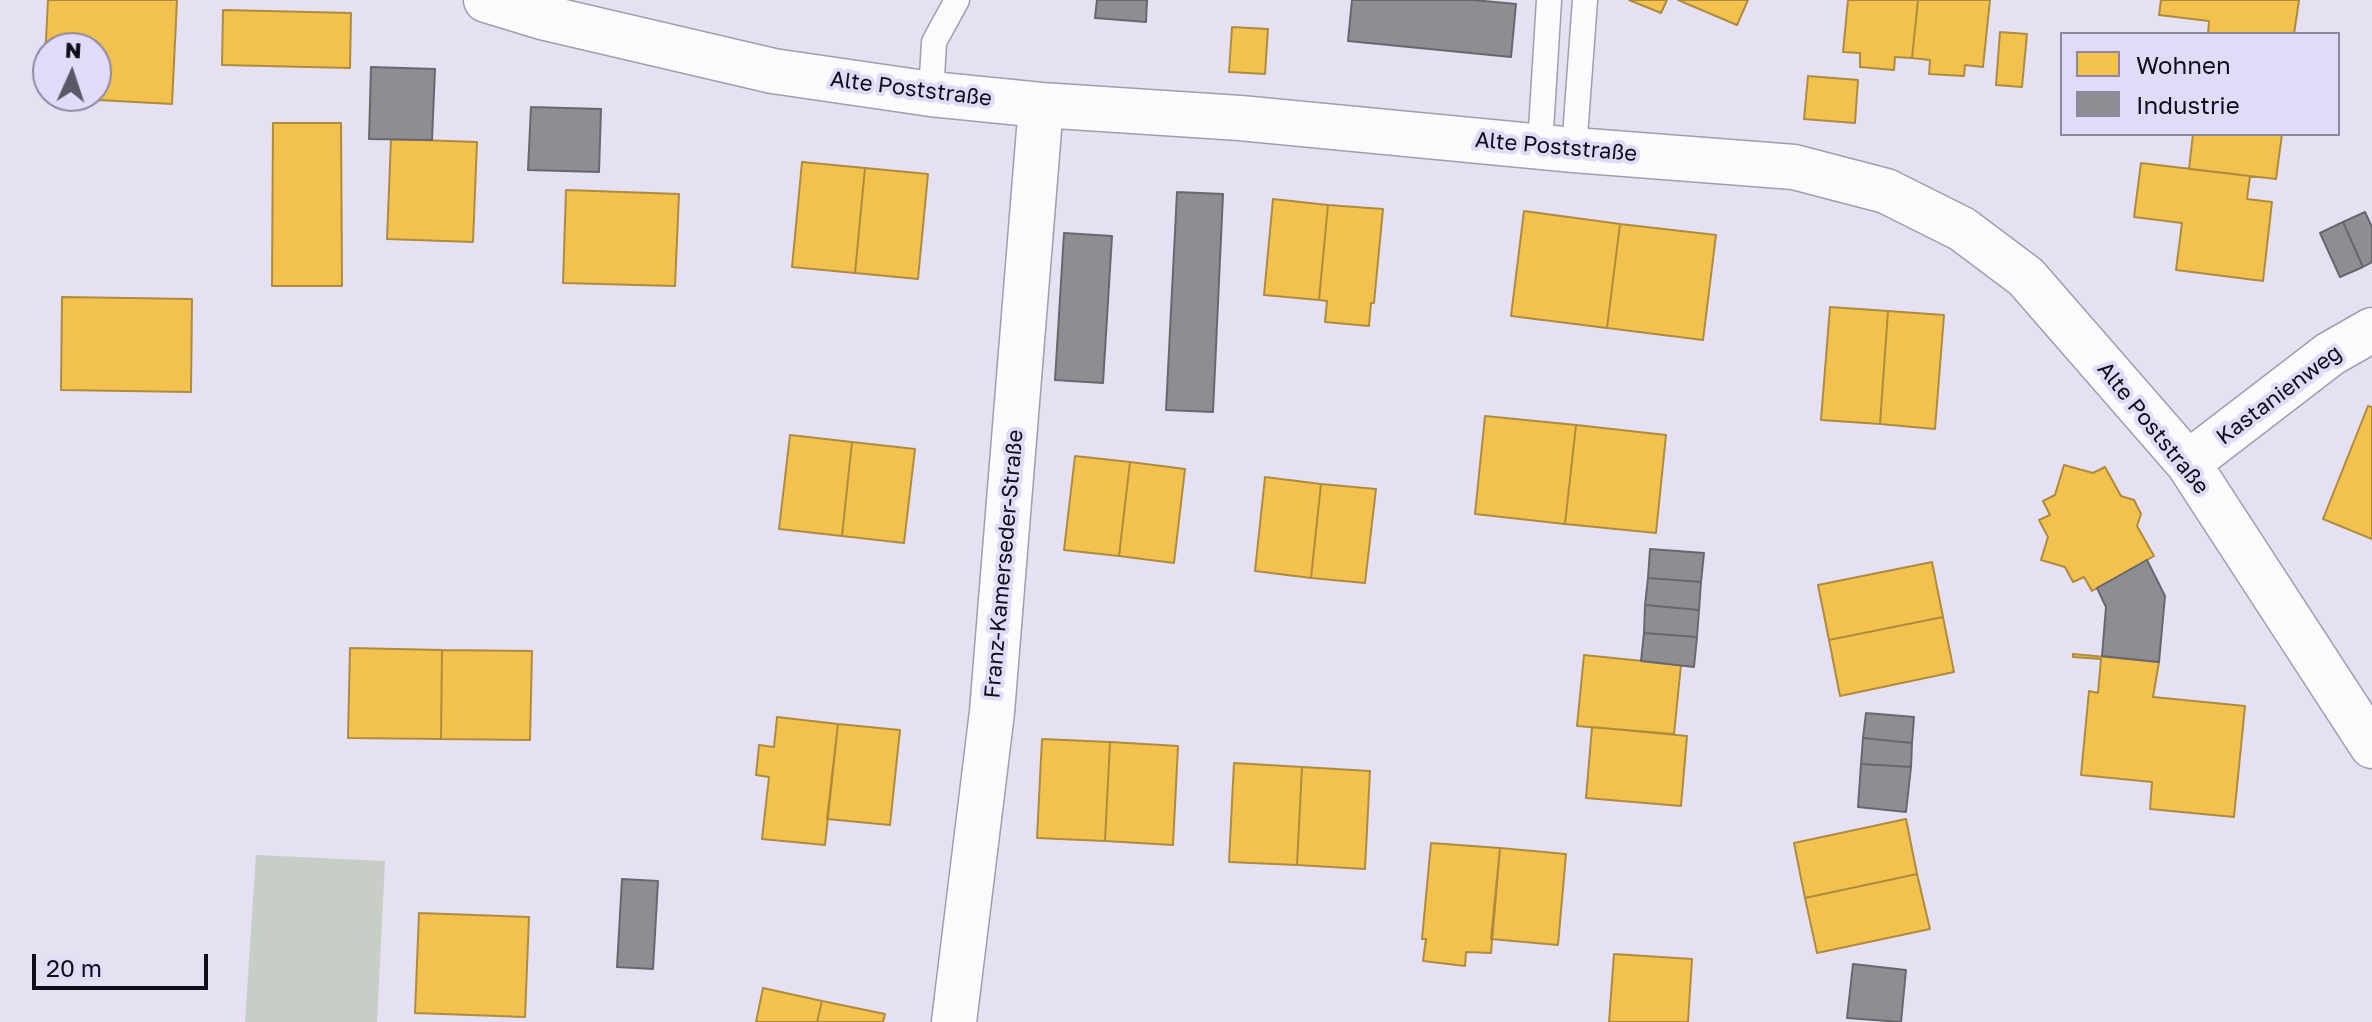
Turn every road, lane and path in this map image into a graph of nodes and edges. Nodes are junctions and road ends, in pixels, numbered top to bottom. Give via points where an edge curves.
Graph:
1 (486, 0) edge
2 (957, 0) edge
3 (1549, 0) edge
4 (1585, 0) edge
5 (931, 94) junction
6 (1041, 105) junction
7 (1557, 148) junction
8 (2372, 330) edge
9 (2188, 463) junction
10 (2372, 746) edge
11 (954, 1022) edge

1 - 5 street, Alte Poststraße via 773,71
2 - 5 lane via 934,42
3 - 7 lane
4 - 7 lane
5 - 6 street, Alte Poststraße
6 - 7 street, Alte Poststraße
6 - 11 street, Franz-Kamerseder-Straße via 992,712
7 - 9 street, Alte Poststraße via 1794,167 1886,191 1962,229 2026,277
8 - 9 street, Kastanienweg via 2330,354
9 - 10 street, Alte Poststraße

